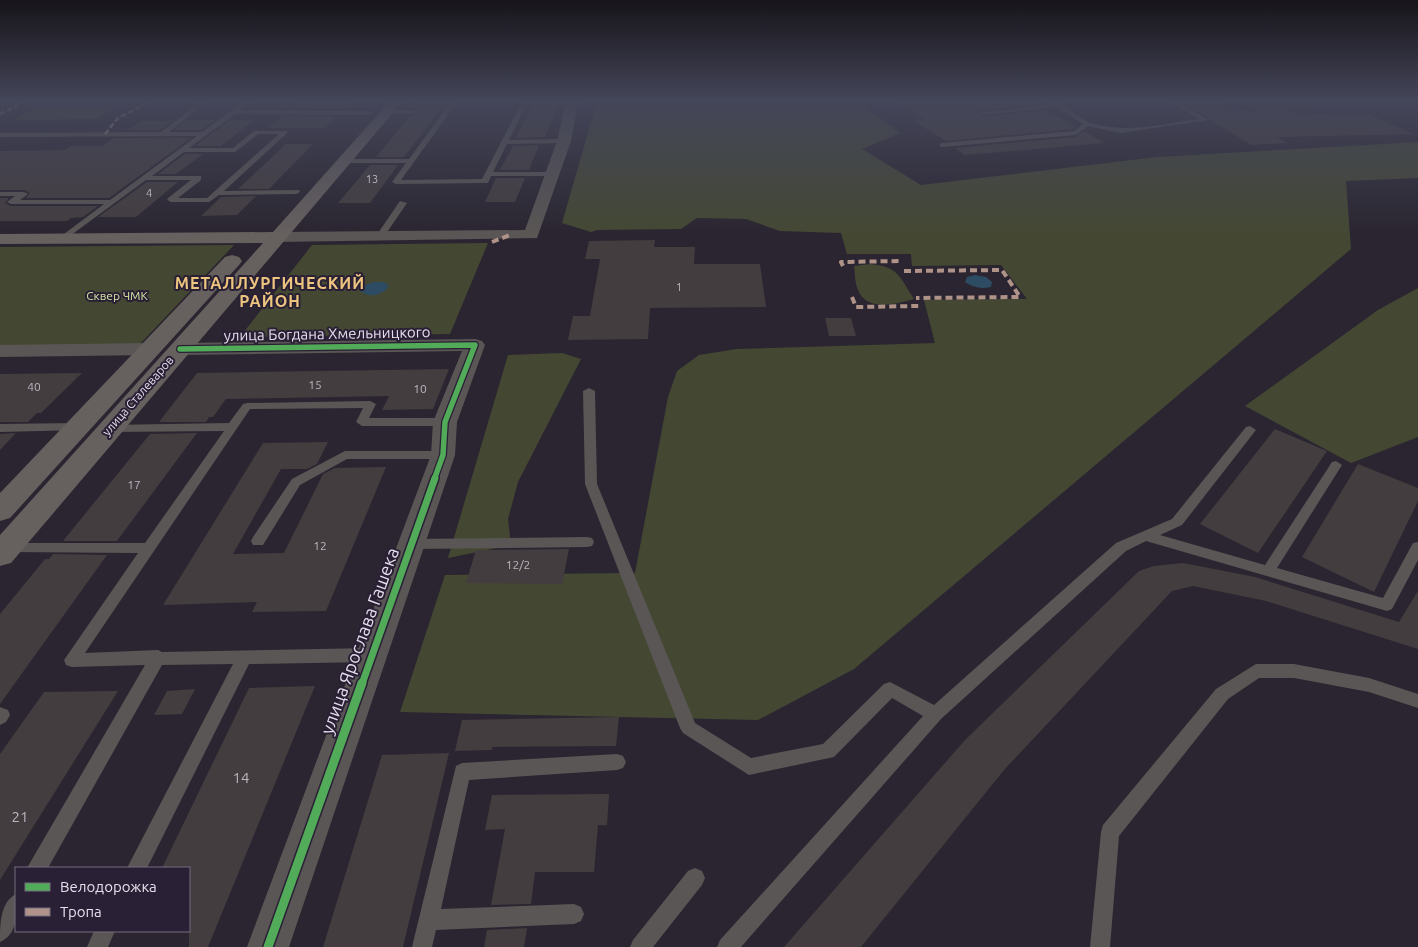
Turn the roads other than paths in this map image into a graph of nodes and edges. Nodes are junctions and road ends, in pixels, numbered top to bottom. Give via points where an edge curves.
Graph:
1 (174, 146) edge
2 (187, 146) edge
3 (239, 146) edge
4 (269, 146) edge
5 (343, 146) edge
6 (355, 146) edge
7 (422, 146) edge
8 (503, 146) edge
9 (562, 146) edge
10 (182, 150) junction
11 (154, 160) dead end
12 (344, 161) junction
13 (412, 161) junction
14 (140, 170) dead end
15 (489, 174) junction
16 (553, 174) junction
17 (133, 176) dead end
18 (143, 178) junction
19 (419, 182) junction
20 (411, 190) dead end
21 (111, 191) dead end
22 (296, 192) junction
23 (216, 193) junction
24 (0, 194) edge
25 (11, 202) junction
26 (97, 202) junction
27 (112, 202) junction
28 (403, 203) dead end
29 (284, 205) dead end
30 (1, 208) dead end
31 (266, 233) junction
32 (380, 236) junction
33 (0, 239) edge
34 (63, 239) junction
35 (475, 345) joint
36 (150, 349) junction
37 (180, 349) junction
38 (0, 351) edge
39 (589, 391) dead end
40 (445, 422) junction
41 (0, 428) edge
42 (78, 428) junction
43 (111, 428) junction
44 (232, 428) junction
45 (1250, 430) dead end
46 (442, 455) junction
47 (1336, 465) dead end
48 (0, 511) edge
49 (1145, 536) junction
50 (258, 541) dead end
51 (587, 542) dead end
52 (411, 544) junction
53 (1418, 547) edge
54 (148, 548) junction
55 (4, 551) edge
56 (1268, 572) junction
57 (371, 655) junction
58 (246, 656) junction
59 (158, 657) junction
60 (1418, 701) edge
61 (935, 714) junction
62 (617, 762) dead end
63 (38, 867) edge
64 (138, 867) edge
65 (695, 878) dead end
66 (15, 906) edge
67 (574, 914) dead end
68 (428, 920) junction
69 (0, 932) edge
70 (104, 932) edge
71 (97, 947) edge
72 (268, 947) edge
73 (422, 947) edge
74 (640, 947) edge
75 (727, 947) edge
76 (1100, 947) edge

1 - 11 lane
2 - 10 lane
3 - 10 lane via 234,150
4 - 23 lane
5 - 22 main road
6 - 12 main road, улица Сталеваров
7 - 13 lane
8 - 15 lane
9 - 16 street
10 - 18 lane
12 - 13 lane
12 - 31 main road, улица Сталеваров
13 - 19 lane via 396,182
14 - 17 lane
15 - 16 lane
15 - 19 lane via 485,181
16 - 32 street via 531,235
18 - 23 lane via 198,178 171,200 209,200
18 - 27 lane
19 - 20 lane
21 - 26 lane
22 - 23 lane
22 - 29 main road
24 - 25 lane via 24,194
25 - 26 lane
25 - 30 lane
26 - 27 lane
27 - 34 lane
28 - 32 lane
31 - 32 street
31 - 34 main road
31 - 36 main road, улица Сталеваров
31 - 37 main road, улица Сталеваров
33 - 34 main road
35 - 37 street, улица Богдана Хмельницкого
35 - 40 street, улица Ярослава Гашека
36 - 37 main road, улица Богдана Хмельницкого
36 - 38 street, улица Богдана Хмельницкого
36 - 42 main road, улица Сталеваров
37 - 43 main road, улица Сталеваров
39 - 61 lane via 591,484 689,728 749,767 828,751 890,689
40 - 44 lane via 362,422 370,404 247,406
40 - 46 street, улица Ярослава Гашека
41 - 42 lane
42 - 48 main road, улица Сталеваров
43 - 44 lane
43 - 55 main road, улица Сталеваров
44 - 54 lane
45 - 49 lane via 1177,522
46 - 50 lane via 345,455 296,482
46 - 52 street, улица Ярослава Гашека
47 - 56 lane
49 - 56 lane
49 - 61 lane via 1121,547
51 - 52 lane
52 - 57 street, улица Ярослава Гашека
53 - 56 lane via 1387,605
54 - 55 lane
54 - 59 lane via 72,660
57 - 58 lane
57 - 72 street, улица Ярослава Гашека
58 - 59 lane
58 - 64 lane
59 - 63 lane
60 - 76 lane via 1369,685 1294,671 1256,671 1222,694 1110,832
61 - 75 lane
62 - 68 lane via 462,772
65 - 74 lane
66 - 69 lane
67 - 68 lane
68 - 73 lane
70 - 71 lane

